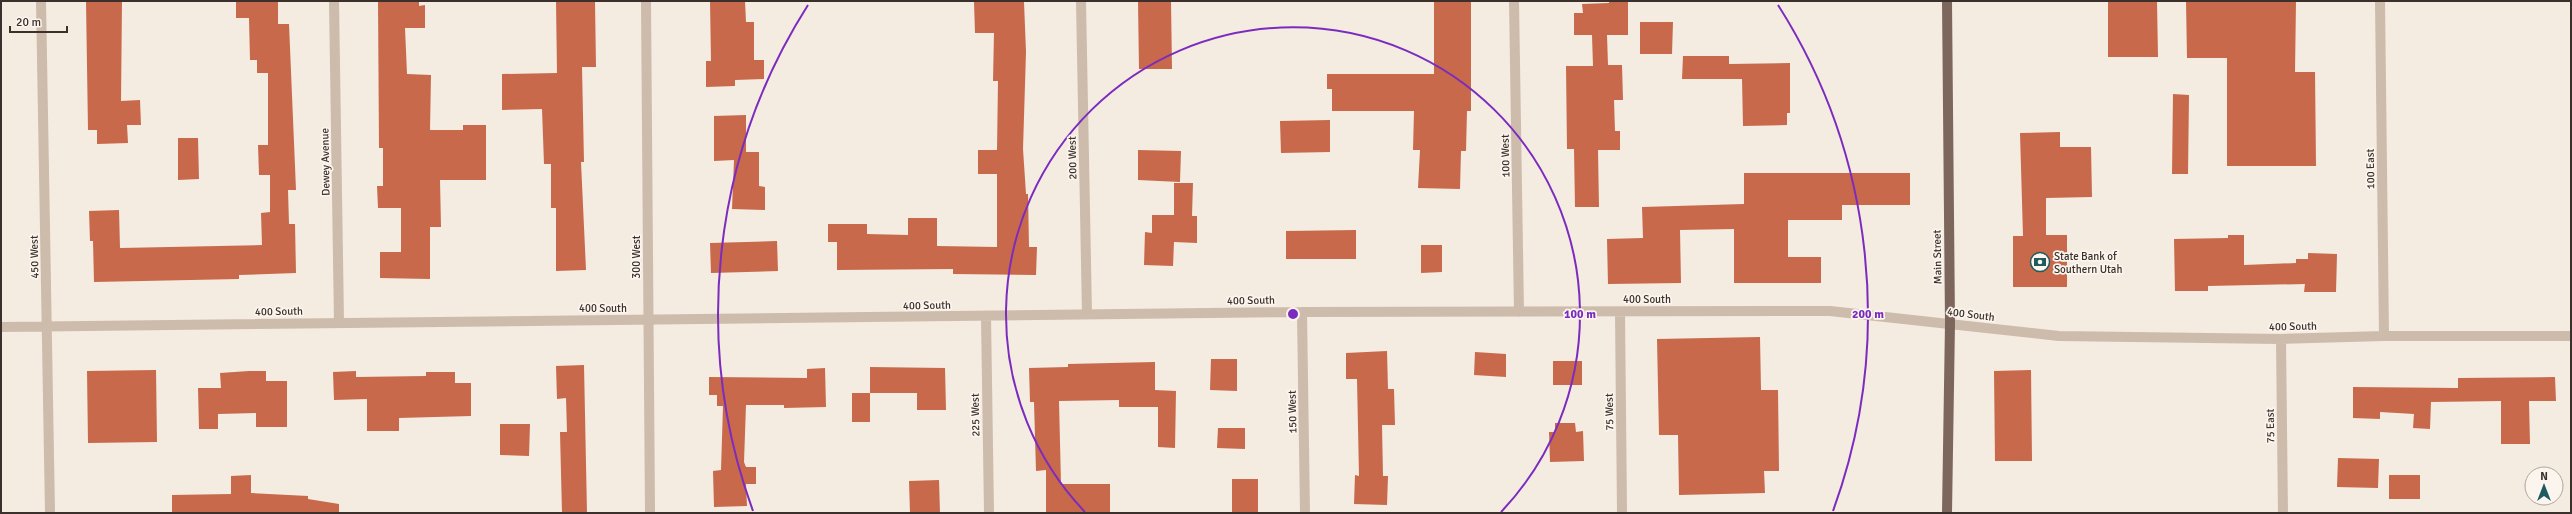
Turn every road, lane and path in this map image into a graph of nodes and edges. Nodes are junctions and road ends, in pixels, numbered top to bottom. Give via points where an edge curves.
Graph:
1 (41, 1) edge
2 (334, 1) edge
3 (646, 1) edge
4 (1081, 1) edge
5 (1514, 1) edge
6 (1946, 1) edge
7 (2380, 1) edge
8 (1302, 312) junction
9 (1519, 312) junction
10 (1620, 312) junction
11 (1087, 314) junction
12 (986, 316) junction
13 (648, 320) junction
14 (339, 322) junction
15 (1950, 323) junction
16 (48, 326) junction
17 (1, 327) edge
18 (2384, 336) junction
19 (2571, 336) edge
20 (2281, 339) junction
21 (50, 513) edge
22 (650, 513) edge
23 (989, 513) edge
24 (1305, 513) edge
25 (1622, 513) edge
26 (1947, 513) edge
27 (2284, 513) edge

1 - 16 street, 450 West
2 - 14 street, Dewey Avenue
3 - 13 street, 300 West
4 - 11 street, 200 West
5 - 9 street, 100 West
6 - 15 main road, Main Street
7 - 18 street, 100 East
8 - 9 street, 400 South
8 - 11 street, 400 South
8 - 24 street, 150 West
9 - 10 street, 400 South
10 - 15 street, 400 South via 1830,311
10 - 25 street, 75 West
11 - 12 street, 400 South
12 - 13 street, 400 South
12 - 23 street, 225 West
13 - 14 street, 400 South
13 - 22 street, 300 West
14 - 16 street, 400 South
15 - 20 street, 400 South via 2059,336
15 - 26 main road, Main Street
16 - 17 street, 400 South
16 - 21 street, 450 West
18 - 19 street, 400 South
18 - 20 street, 400 South
20 - 27 street, 75 East

